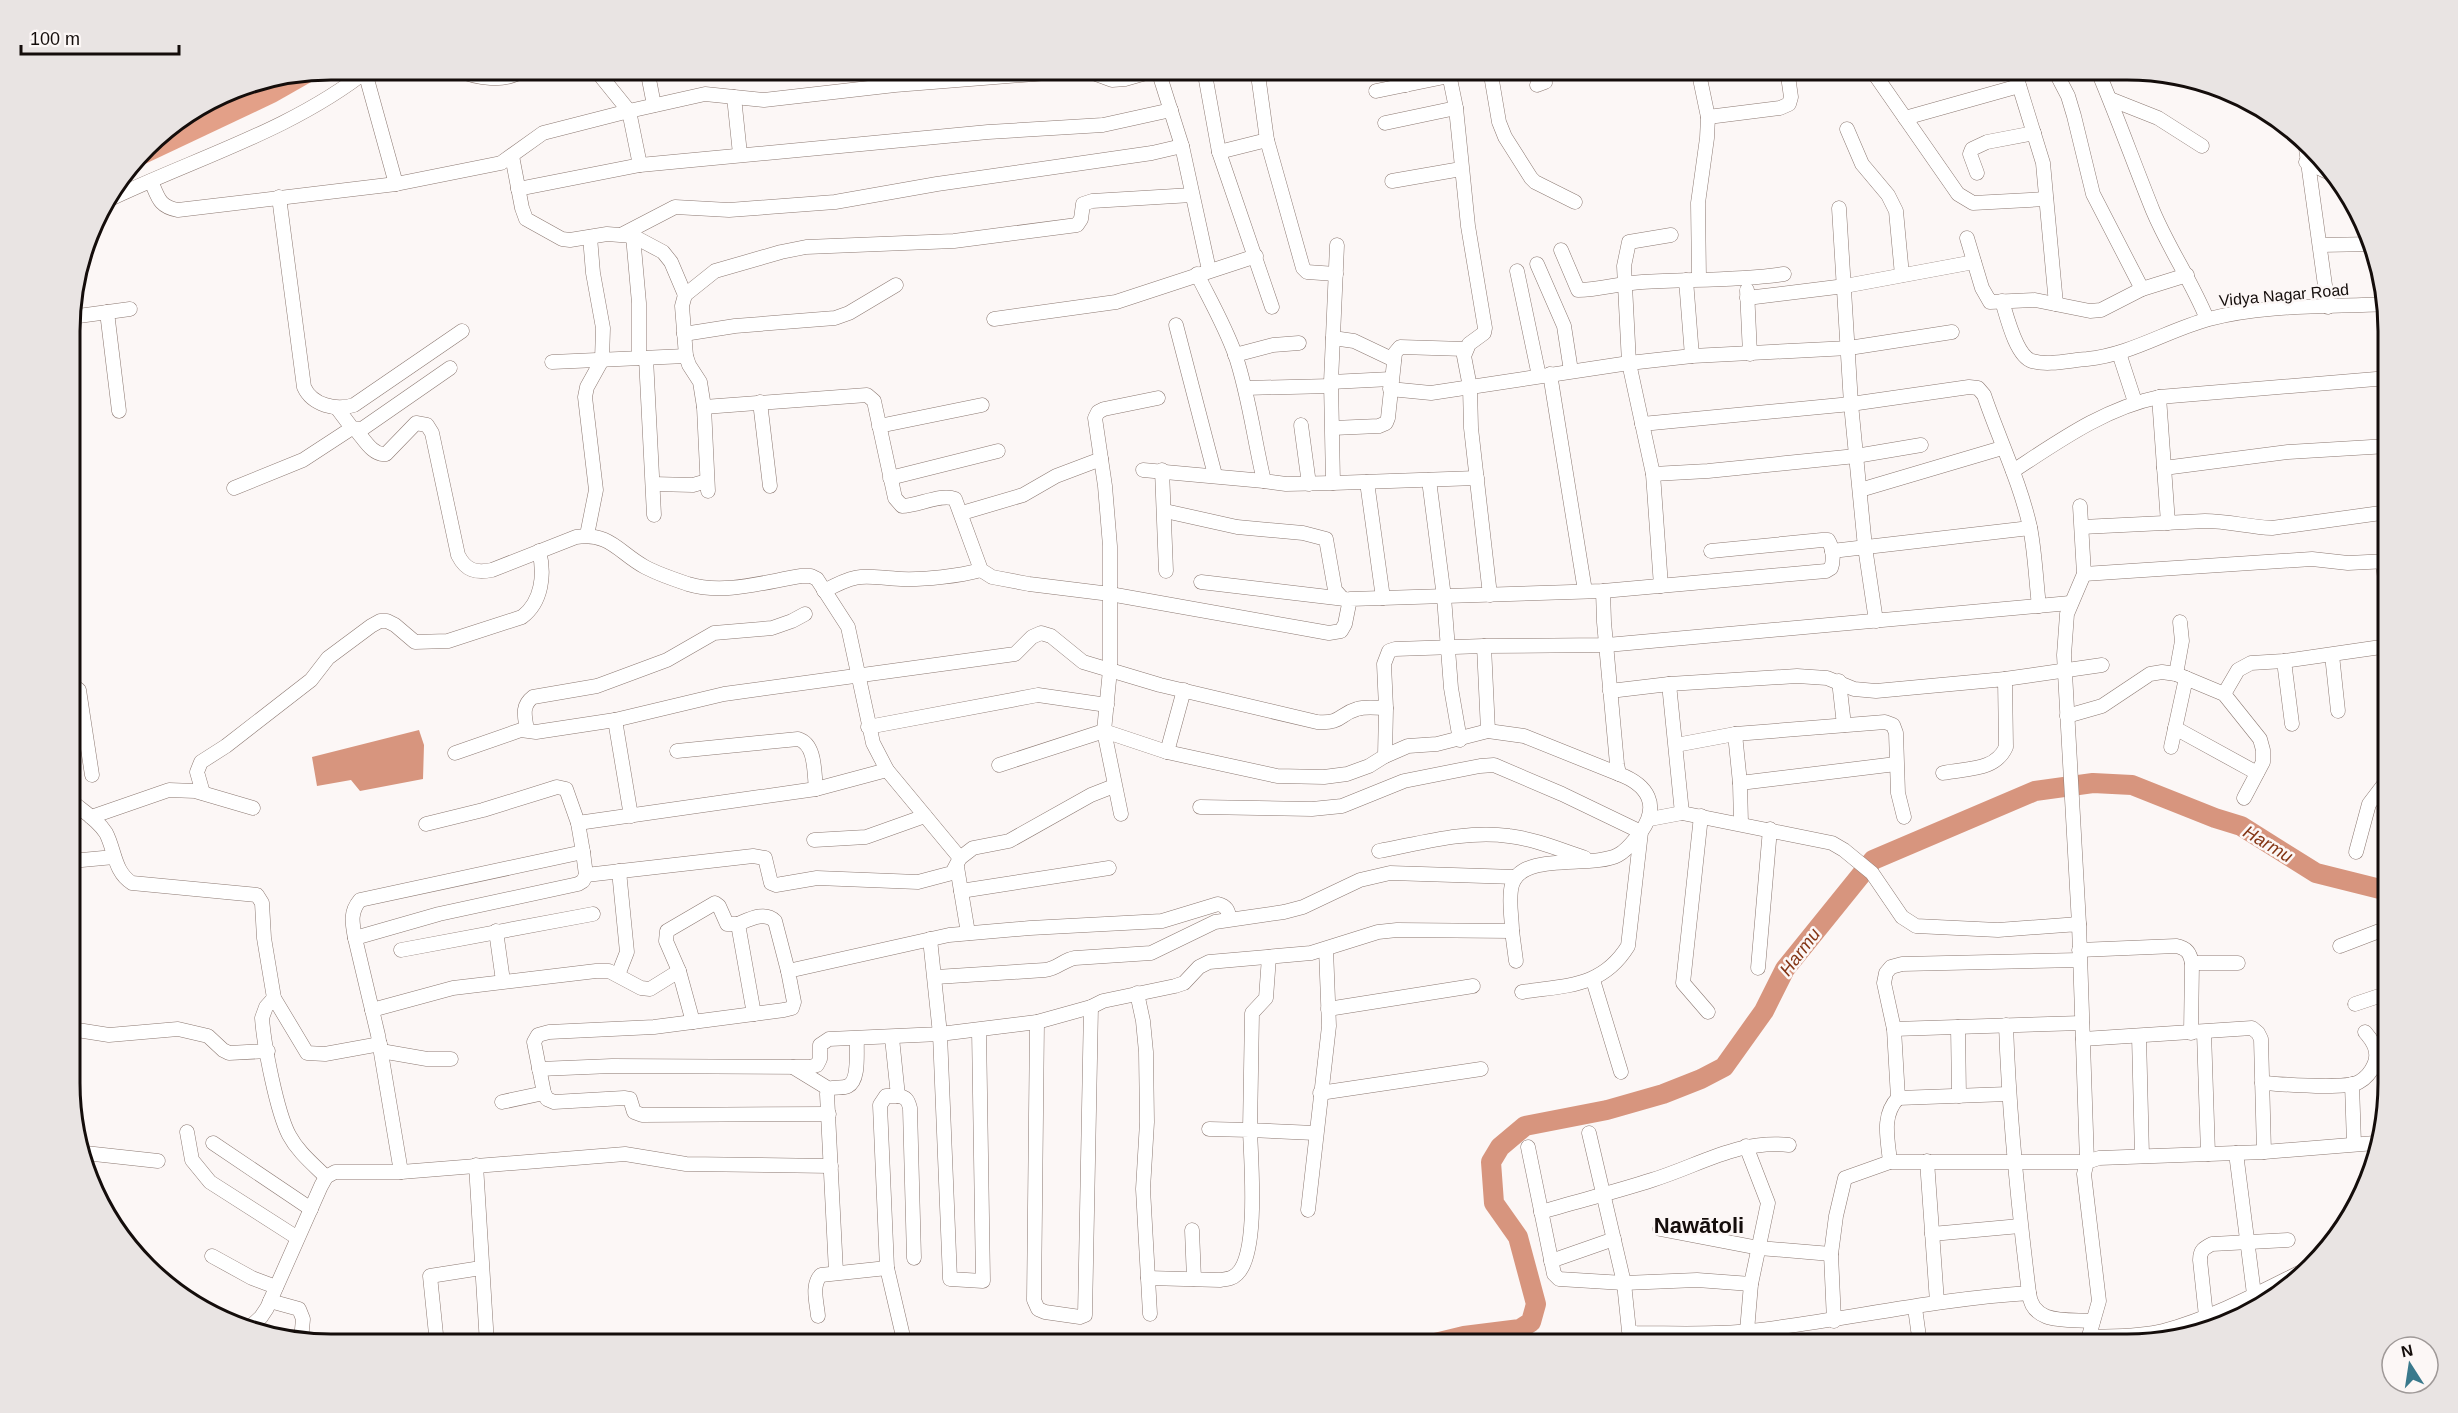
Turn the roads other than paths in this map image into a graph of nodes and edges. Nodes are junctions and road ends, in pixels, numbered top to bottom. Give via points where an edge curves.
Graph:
1 (355, 80) edge
2 (369, 80) edge
3 (604, 80) edge
4 (649, 80) edge
5 (952, 80) edge
6 (1162, 80) edge
7 (1206, 80) edge
8 (1406, 80) edge
9 (1423, 80) edge
10 (1450, 80) edge
11 (1492, 80) edge
12 (1545, 80) edge
13 (1700, 80) edge
14 (1789, 80) edge
15 (1878, 80) edge
16 (2017, 80) edge
17 (2060, 80) edge
18 (2102, 80) edge
19 (1259, 82) dead end
20 (1407, 85) junction
21 (1537, 85) dead end
22 (2019, 86) junction
23 (1376, 92) dead end
24 (734, 97) junction
25 (2110, 99) junction
26 (654, 105) junction
27 (1455, 108) junction
28 (1171, 110) junction
29 (629, 111) junction
30 (1708, 117) junction
31 (1905, 118) junction
32 (1385, 123) dead end
33 (1847, 129) dead end
34 (2034, 133) junction
35 (1267, 140) junction
36 (1182, 146) junction
37 (2202, 146) dead end
38 (1219, 152) junction
39 (740, 154) junction
40 (2306, 155) edge
41 (512, 156) junction
42 (640, 165) junction
43 (1461, 169) junction
44 (1977, 172) dead end
45 (151, 181) junction
46 (1392, 181) dead end
47 (396, 184) junction
48 (518, 189) junction
49 (119, 195) edge
50 (1192, 195) junction
51 (279, 197) junction
52 (2046, 199) junction
53 (1575, 202) dead end
54 (1839, 208) dead end
55 (628, 235) junction
56 (1671, 235) dead end
57 (590, 237) junction
58 (1967, 238) dead end
59 (2363, 244) edge
60 (1338, 245) dead end
61 (2320, 245) junction
62 (1561, 250) dead end
63 (1256, 256) junction
64 (1974, 262) junction
65 (1537, 264) dead end
66 (1517, 271) dead end
67 (1203, 272) junction
68 (1784, 273) dead end
69 (1336, 274) junction
70 (1902, 275) junction
71 (2187, 275) junction
72 (1693, 279) junction
73 (1746, 279) junction
74 (1625, 283) junction
75 (896, 285) dead end
76 (1845, 286) junction
77 (2142, 289) junction
78 (685, 295) junction
79 (1748, 298) junction
80 (2002, 302) junction
81 (2056, 304) junction
82 (2377, 305) edge
83 (1272, 307) dead end
84 (2328, 307) junction
85 (130, 309) dead end
86 (107, 312) junction
87 (80, 316) edge
88 (994, 319) dead end
89 (2207, 319) junction
90 (1176, 325) dead end
91 (462, 331) dead end
92 (1952, 332) dead end
93 (684, 334) junction
94 (1333, 338) junction
95 (1299, 343) dead end
96 (1849, 348) junction
97 (1466, 349) junction
98 (2119, 353) junction
99 (1750, 354) junction
100 (1235, 355) junction
101 (686, 356) junction
102 (1692, 356) junction
103 (642, 358) junction
104 (602, 360) junction
105 (1394, 360) junction
106 (552, 362) dead end
107 (1629, 363) junction
108 (450, 368) dead end
109 (1571, 371) junction
110 (1544, 375) junction
111 (2378, 379) edge
112 (1331, 384) junction
113 (1391, 384) junction
114 (1470, 387) junction
115 (1245, 388) junction
116 (2131, 391) junction
117 (2159, 397) junction
118 (1158, 398) dead end
119 (760, 402) junction
120 (1851, 404) junction
121 (982, 405) dead end
122 (704, 407) junction
123 (337, 408) junction
124 (119, 411) dead end
125 (1642, 424) junction
126 (1301, 425) dead end
127 (879, 426) junction
128 (1333, 428) junction
129 (354, 429) junction
130 (1921, 445) dead end
131 (2002, 447) junction
132 (2378, 447) edge
133 (998, 450) dead end
134 (1856, 456) junction
135 (1101, 459) junction
136 (2164, 468) junction
137 (1143, 470) dead end
138 (1162, 470) junction
139 (2013, 471) junction
140 (1653, 474) junction
141 (1215, 475) junction
142 (890, 478) junction
143 (1477, 478) junction
144 (1429, 480) junction
145 (1263, 481) junction
146 (1367, 482) junction
147 (1333, 483) junction
148 (652, 484) junction
149 (1309, 484) junction
150 (770, 486) dead end
151 (234, 488) dead end
152 (1860, 490) junction
153 (2080, 506) dead end
154 (1165, 511) junction
155 (962, 513) junction
156 (2378, 513) edge
157 (654, 515) dead end
158 (2168, 523) junction
159 (2082, 527) junction
160 (2030, 528) junction
161 (587, 535) junction
162 (1865, 547) junction
163 (1711, 551) dead end
164 (1832, 551) junction
165 (539, 552) junction
166 (2378, 561) edge
167 (981, 570) junction
168 (1166, 571) dead end
169 (2084, 574) junction
170 (1202, 582) dead end
171 (1661, 586) junction
172 (824, 591) junction
173 (1585, 591) junction
174 (1603, 591) junction
175 (1110, 594) junction
176 (1490, 595) junction
177 (1444, 597) junction
178 (1383, 598) junction
179 (1346, 599) junction
180 (2070, 603) junction
181 (2039, 606) junction
182 (806, 614) dead end
183 (1876, 621) junction
184 (2180, 622) dead end
185 (1607, 645) junction
186 (1484, 646) junction
187 (1448, 648) junction
188 (2378, 648) edge
189 (2332, 655) junction
190 (2284, 661) junction
191 (2102, 665) dead end
192 (1110, 670) junction
193 (2064, 670) junction
194 (858, 676) junction
195 (2181, 676) junction
196 (2005, 679) junction
197 (1839, 681) junction
198 (1669, 684) junction
199 (1184, 690) junction
200 (1610, 691) junction
201 (2223, 694) junction
202 (80, 697) edge
203 (1107, 705) junction
204 (1386, 708) junction
205 (2338, 711) dead end
206 (2067, 716) junction
207 (615, 720) junction
208 (2292, 724) dead end
209 (1844, 725) junction
210 (868, 727) junction
211 (2175, 728) junction
212 (527, 730) junction
213 (1104, 731) junction
214 (1488, 731) junction
215 (1735, 734) junction
216 (1460, 740) junction
217 (1676, 745) junction
218 (2171, 747) dead end
219 (677, 751) dead end
220 (1167, 752) junction
221 (455, 753) dead end
222 (1385, 756) junction
223 (1896, 764) junction
224 (999, 765) dead end
225 (888, 770) junction
226 (1943, 773) dead end
227 (2257, 773) junction
228 (1619, 774) junction
229 (92, 775) dead end
230 (1740, 783) junction
231 (1114, 786) junction
232 (816, 789) junction
233 (203, 793) junction
234 (2378, 794) edge
235 (2244, 798) dead end
236 (1200, 807) dead end
237 (253, 808) dead end
238 (80, 809) edge
239 (1682, 813) junction
240 (1121, 814) dead end
241 (631, 816) junction
242 (925, 816) junction
243 (1701, 816) junction
244 (91, 817) junction
245 (1904, 817) dead end
246 (1650, 819) junction
247 (578, 823) junction
248 (1741, 823) junction
249 (426, 824) dead end
250 (1770, 829) junction
251 (1641, 832) junction
252 (814, 840) dead end
253 (1379, 851) dead end
254 (583, 852) junction
255 (2356, 852) dead end
256 (114, 857) junction
257 (80, 860) edge
258 (1594, 861) junction
259 (958, 862) junction
260 (1109, 868) dead end
261 (619, 871) junction
262 (586, 875) junction
263 (1516, 878) junction
264 (961, 891) junction
265 (593, 914) dead end
266 (1230, 919) junction
267 (738, 924) junction
268 (2079, 924) junction
269 (2378, 929) edge
270 (496, 931) junction
271 (1512, 931) junction
272 (968, 933) junction
273 (355, 938) junction
274 (930, 939) junction
275 (2340, 946) dead end
276 (1326, 949) junction
277 (401, 950) dead end
278 (2079, 955) junction
279 (1269, 957) junction
280 (1516, 962) dead end
281 (2192, 963) junction
282 (2238, 963) dead end
283 (1758, 968) dead end
284 (679, 971) junction
285 (788, 971) junction
286 (618, 975) junction
287 (936, 977) junction
288 (1593, 980) junction
289 (503, 981) junction
290 (1473, 986) dead end
291 (1522, 992) dead end
292 (1137, 993) junction
293 (2378, 996) edge
294 (274, 998) junction
295 (2355, 1004) dead end
296 (1091, 1007) junction
297 (1328, 1009) junction
298 (372, 1010) junction
299 (1708, 1012) dead end
300 (754, 1014) junction
301 (693, 1022) junction
302 (1037, 1022) junction
303 (2082, 1023) junction
304 (2006, 1025) junction
305 (1958, 1027) junction
306 (1894, 1029) junction
307 (80, 1030) edge
308 (979, 1030) junction
309 (2198, 1032) junction
310 (2365, 1032) dead end
311 (940, 1034) junction
312 (2139, 1036) junction
313 (892, 1038) junction
314 (2083, 1039) junction
315 (857, 1040) junction
316 (380, 1048) junction
317 (268, 1051) junction
318 (452, 1059) dead end
319 (794, 1067) junction
320 (539, 1069) junction
321 (1481, 1069) dead end
322 (1621, 1072) dead end
323 (2262, 1083) junction
324 (2352, 1084) junction
325 (829, 1089) junction
326 (544, 1092) junction
327 (1320, 1093) junction
328 (2008, 1094) junction
329 (898, 1096) junction
330 (1959, 1096) junction
331 (1899, 1098) junction
332 (502, 1102) dead end
333 (829, 1114) junction
334 (1209, 1129) dead end
335 (1250, 1130) junction
336 (187, 1132) dead end
337 (1315, 1133) junction
338 (1589, 1133) dead end
339 (213, 1143) dead end
340 (2371, 1143) edge
341 (2354, 1144) junction
342 (1789, 1145) dead end
343 (1746, 1146) junction
344 (1528, 1147) dead end
345 (2264, 1152) junction
346 (2236, 1153) junction
347 (90, 1154) edge
348 (2208, 1154) junction
349 (2142, 1156) junction
350 (2013, 1160) junction
351 (158, 1161) dead end
352 (1927, 1161) junction
353 (1890, 1162) junction
354 (2087, 1162) junction
355 (476, 1165) junction
356 (831, 1166) junction
357 (401, 1172) junction
358 (326, 1176) junction
359 (1603, 1194) junction
360 (311, 1209) junction
361 (1308, 1210) dead end
362 (1541, 1212) junction
363 (2020, 1226) junction
364 (1192, 1230) dead end
365 (1660, 1230) dead end
366 (1932, 1234) junction
367 (296, 1237) junction
368 (1614, 1239) junction
369 (2288, 1240) dead end
370 (2248, 1242) junction
371 (1759, 1248) junction
372 (1831, 1254) junction
373 (212, 1256) dead end
374 (914, 1258) dead end
375 (1551, 1261) junction
376 (481, 1268) junction
377 (887, 1268) junction
378 (836, 1272) junction
379 (1148, 1278) junction
380 (1194, 1279) junction
381 (2282, 1280) edge
382 (1624, 1283) junction
383 (1751, 1284) junction
384 (276, 1287) junction
385 (2028, 1293) junction
386 (2254, 1294) junction
387 (2253, 1300) edge
388 (270, 1301) junction
389 (1937, 1302) junction
390 (1915, 1308) junction
391 (1150, 1314) dead end
392 (818, 1316) dead end
393 (2206, 1316) junction
394 (1834, 1321) junction
395 (256, 1322) edge
396 (2093, 1322) junction
397 (2165, 1330) edge
398 (302, 1331) edge
399 (1747, 1331) junction
400 (436, 1334) edge
401 (486, 1334) edge
402 (902, 1334) edge
403 (1919, 1334) edge
404 (2090, 1334) edge

1 - 45 street via 282,124
2 - 47 street
3 - 29 street
4 - 26 street
5 - 24 street via 764,100
6 - 28 street
7 - 38 street
8 - 20 street
9 - 20 street
10 - 27 street
11 - 53 street via 1499,122 1531,178
12 - 21 street
13 - 30 street
14 - 30 street via 1789,104
15 - 31 street
16 - 22 street
17 - 77 street via 2068,96 2094,194
18 - 25 street
19 - 35 street
20 - 23 street
22 - 31 street
22 - 34 street
24 - 26 street via 705,94
24 - 39 street
25 - 37 street via 2152,115
25 - 71 street via 2153,211
26 - 29 street
27 - 32 street
27 - 43 street
28 - 36 street
28 - 39 street via 1103,125
29 - 41 street via 543,133
29 - 42 street
30 - 72 street
31 - 52 street via 1964,199 1973,203
33 - 70 street via 1862,164 1896,211
34 - 44 street via 1972,148 1970,154
34 - 52 street via 2043,163
35 - 38 street
35 - 69 street via 1303,268 1307,272
36 - 50 street
36 - 55 street via 835,202 729,210 675,207
38 - 63 street
39 - 42 street
40 - 61 street
41 - 47 street via 501,163
41 - 48 street
42 - 48 street
43 - 46 street
43 - 97 street via 1485,328
45 - 49 street
45 - 51 street via 159,200 167,208 178,210
47 - 51 street
48 - 57 street via 526,219 562,239
50 - 67 street
50 - 78 street via 1092,201 1083,204 1077,225 1047,230 954,241 806,247 715,272
51 - 123 street via 304,387 312,400
52 - 81 street
54 - 76 street
55 - 57 street
55 - 78 street via 663,252
55 - 103 street via 639,303
56 - 74 street via 1629,242
57 - 104 street via 603,328
58 - 64 street
59 - 61 street
60 - 69 street
61 - 84 street
62 - 74 street via 1578,290
63 - 67 street
63 - 83 street
64 - 70 street
64 - 80 street via 1986,297 1990,302
65 - 109 street via 1564,326
66 - 110 street
67 - 88 street via 1116,302
67 - 100 street
68 - 73 street
69 - 94 street
70 - 76 street
71 - 77 street
71 - 89 street
72 - 73 street
72 - 74 street
72 - 102 street
73 - 79 street
74 - 107 street
75 - 93 street via 835,318
76 - 79 street
76 - 96 street
77 - 81 street via 2101,310
78 - 93 street
79 - 99 street
80 - 81 street via 2035,300
80 - 98 street, Vidya Nagar Road via 2012,333 2031,361 2060,362
82 - 84 street, Vidya Nagar Road
84 - 89 street, Vidya Nagar Road
85 - 86 street
86 - 87 street
86 - 124 street
89 - 98 street, Vidya Nagar Road
90 - 141 street
91 - 123 street via 354,405
92 - 96 street
93 - 101 street
94 - 105 street via 1354,341
94 - 112 street
95 - 100 street
96 - 99 street
96 - 120 street
97 - 105 street via 1404,346 1396,349
97 - 114 street
98 - 116 street
99 - 102 street
100 - 115 street
101 - 103 street
101 - 122 street via 700,382
102 - 107 street
103 - 104 street
103 - 148 street
104 - 106 street
104 - 161 street via 585,397 596,490
105 - 113 street
107 - 109 street
107 - 125 street
108 - 129 street via 362,429
109 - 110 street
110 - 114 street
110 - 173 street
111 - 117 street
112 - 113 street
112 - 115 street
112 - 128 street
113 - 114 street via 1431,393
113 - 128 street via 1386,423
114 - 143 street
115 - 145 street
116 - 117 street
116 - 139 street
117 - 136 street
118 - 135 street via 1098,412 1095,418
119 - 122 street
119 - 127 street via 867,395 874,401
119 - 150 street
120 - 125 street
120 - 131 street via 1978,388
120 - 134 street
121 - 127 street
122 - 148 street via 708,486
123 - 129 street
125 - 140 street
126 - 149 street
127 - 142 street
128 - 147 street
129 - 151 street via 303,460
129 - 165 street via 380,455 390,451 416,423 427,425 432,433 458,555 469,570 492,570
130 - 134 street
131 - 139 street
131 - 152 street
132 - 136 street via 2288,452
133 - 142 street
134 - 140 street
134 - 152 street
135 - 155 street via 1056,476 1023,495
135 - 175 street
136 - 158 street
137 - 138 street
138 - 141 street
138 - 154 street
139 - 160 street
140 - 171 street
141 - 145 street
142 - 155 street via 895,498 902,506 949,496
143 - 144 street
143 - 176 street
144 - 146 street
144 - 177 street
145 - 149 street
146 - 147 street
146 - 178 street
147 - 149 street
148 - 157 street
152 - 162 street
153 - 159 street
154 - 168 street
154 - 179 street via 1326,539 1335,590
155 - 167 street
156 - 158 street via 2272,528 2223,521
158 - 159 street
159 - 169 street
160 - 162 street
160 - 181 street
161 - 165 street
161 - 172 street via 610,541 643,566 690,584 726,589 811,576
162 - 164 street
162 - 183 street
163 - 164 street via 1828,540
164 - 171 street via 1833,563 1826,571
165 - 233 street via 542,583 522,617 448,641 415,642 395,625 380,621 328,658 311,680 201,762 197,772
166 - 169 street via 2312,559
167 - 172 street via 910,579 858,576
167 - 175 street via 992,577 1029,584
169 - 180 street
170 - 179 street
171 - 174 street
172 - 194 street via 848,627
173 - 174 street
173 - 176 street
174 - 185 street
175 - 179 street via 1329,633 1341,631 1345,624
175 - 192 street
176 - 177 street
177 - 178 street
177 - 187 street
178 - 179 street
180 - 181 street
180 - 193 street
181 - 183 street
182 - 212 street via 772,628 714,633 667,660 597,686 533,697 524,710
183 - 185 street
184 - 195 street
185 - 186 street
185 - 200 street
186 - 187 street
186 - 214 street
187 - 204 street via 1389,651 1384,664
187 - 216 street
188 - 189 street
189 - 190 street
189 - 205 street
190 - 201 street via 2244,665
190 - 208 street
191 - 193 street
192 - 194 street via 1083,662 1051,636 1041,633 1014,654
192 - 199 street
192 - 203 street
193 - 196 street
193 - 206 street
194 - 207 street via 724,694
194 - 210 street
195 - 201 street
195 - 206 street via 2150,674 2102,706
195 - 211 street
196 - 197 street via 1876,691 1854,689
196 - 226 street via 2006,747 2002,756 1994,764
197 - 198 street via 1797,676
197 - 209 street
198 - 200 street
198 - 217 street
199 - 204 street via 1330,723 1356,709
199 - 220 street
200 - 228 street
201 - 227 street via 2260,739 2263,762
202 - 229 street
203 - 210 street via 1038,696
203 - 213 street
204 - 222 street
206 - 268 street
207 - 212 street via 536,732
207 - 241 street
209 - 215 street
209 - 223 street via 1885,722 1893,726
210 - 225 street
211 - 218 street
211 - 227 street
212 - 221 street via 514,731
213 - 220 street
213 - 224 street
213 - 231 street
214 - 216 street
214 - 228 street via 1524,736
215 - 217 street
215 - 230 street
216 - 222 street via 1408,746
217 - 239 street
219 - 232 street via 803,740 810,748
220 - 222 street via 1277,776 1324,777 1347,774
223 - 230 street
223 - 245 street
225 - 232 street
225 - 242 street
227 - 235 street
228 - 246 street via 1643,787 1649,797
230 - 248 street
231 - 240 street
231 - 259 street via 1090,795 1009,841 973,848
232 - 241 street
233 - 237 street
233 - 244 street via 169,790
234 - 255 street via 2369,804
236 - 251 street via 1342,806 1404,781 1494,765
238 - 244 street
239 - 243 street
239 - 246 street
241 - 247 street
242 - 252 street via 866,837
242 - 259 street
243 - 248 street
243 - 299 street via 1683,983
244 - 256 street via 106,834
246 - 251 street
247 - 249 street via 566,789 557,787
247 - 254 street
248 - 250 street
250 - 268 street via 1817,839 1844,850 1872,873 1902,916 1916,926 1998,930
250 - 283 street
251 - 258 street via 1617,856
251 - 288 street via 1628,946 1621,958
253 - 258 street via 1491,834 1532,841
254 - 262 street
254 - 273 street via 360,900 352,913
256 - 257 street
256 - 294 street via 124,878 132,883 257,895 262,903
258 - 263 street via 1534,866
259 - 261 street via 952,873 918,882 817,878 776,885 771,883 765,858 753,856
259 - 264 street
260 - 264 street
261 - 262 street
261 - 286 street via 627,952
262 - 273 street via 583,881 571,886 439,914
263 - 266 street via 1390,873 1360,880 1303,907
263 - 271 street via 1511,898
264 - 272 street
265 - 270 street
266 - 272 street via 1228,910 1218,904 1162,921
266 - 287 street via 1202,927 1151,953 1075,958 1045,970
267 - 284 street via 727,924 715,903 667,931 666,941
267 - 285 street via 764,916 775,921
267 - 300 street
268 - 278 street
269 - 275 street
270 - 277 street
270 - 289 street
271 - 276 street via 1397,930
271 - 280 street
272 - 274 street
273 - 298 street
274 - 285 street
274 - 287 street
276 - 279 street
276 - 297 street
278 - 281 street via 2176,946 2190,954
278 - 303 street
278 - 306 street via 1891,967 1884,982
279 - 292 street via 1209,962 1184,983
279 - 335 street via 1266,998 1252,1013
281 - 282 street
281 - 309 street
284 - 286 street via 650,989
284 - 301 street
285 - 300 street via 792,1008
286 - 289 street via 596,970
287 - 311 street
288 - 291 street
288 - 322 street
289 - 298 street via 453,988
290 - 297 street
292 - 296 street
292 - 379 street via 1146,1052 1143,1189
293 - 295 street
294 - 316 street via 309,1054
294 - 317 street via 262,1018
296 - 302 street
296 - 302 street via 1085,1314 1080,1317 1045,1312 1038,1309 1034,1300
297 - 327 street
298 - 316 street
300 - 301 street
301 - 320 street via 654,1028 541,1033 534,1042
302 - 308 street
303 - 304 street
303 - 314 street
304 - 305 street
304 - 328 street
305 - 306 street
305 - 330 street
306 - 331 street
307 - 317 street via 116,1035 178,1029 208,1036 229,1053
308 - 311 street
308 - 311 street via 983,1281 950,1280
309 - 312 street
309 - 323 street via 2252,1028 2261,1039
309 - 348 street
310 - 324 street via 2376,1051 2376,1062 2370,1072
311 - 313 street
312 - 314 street
312 - 349 street
313 - 315 street
313 - 329 street
314 - 354 street
315 - 319 street via 823,1041 817,1065
315 - 325 street via 852,1084
316 - 318 street via 427,1059
316 - 357 street
317 - 358 street via 289,1134 298,1149
319 - 320 street
319 - 325 street
320 - 326 street
321 - 327 street
323 - 324 street
323 - 345 street
324 - 341 street
325 - 333 street
326 - 332 street
326 - 333 street via 547,1099 555,1102 630,1099 634,1112 642,1115
327 - 337 street
328 - 330 street
328 - 350 street
329 - 374 street via 908,1101 910,1108
329 - 377 street via 886,1096 880,1105
330 - 331 street
331 - 353 street via 1887,1116
333 - 356 street
334 - 335 street
335 - 337 street
335 - 380 street via 1249,1253 1239,1273 1231,1279
336 - 367 street via 192,1160 210,1182
337 - 361 street
338 - 359 street
339 - 360 street
340 - 341 street
341 - 345 street
342 - 343 street
343 - 359 street
343 - 371 street via 1767,1203
344 - 362 street
345 - 346 street
346 - 348 street
346 - 370 street
347 - 351 street
348 - 349 street
349 - 354 street
350 - 352 street
350 - 354 street
350 - 363 street
352 - 353 street
352 - 366 street
353 - 372 street via 1845,1178
354 - 396 street via 2084,1174 2099,1301
355 - 356 street via 625,1154 686,1164
355 - 357 street
355 - 376 street
356 - 378 street
357 - 358 street via 335,1172
358 - 360 street
359 - 362 street
359 - 368 street
360 - 367 street
362 - 375 street
363 - 366 street
363 - 385 street
364 - 380 street
365 - 371 street
366 - 389 street
367 - 384 street
368 - 375 street
368 - 382 street
369 - 370 street
370 - 386 street
370 - 393 street via 2212,1244 2200,1253
371 - 372 street
371 - 383 street
372 - 394 street
373 - 384 street
375 - 382 street via 1559,1280
376 - 400 street via 430,1276
376 - 401 street
377 - 378 street
377 - 402 street
378 - 392 street via 816,1280
379 - 380 street
379 - 391 street
381 - 386 street
382 - 383 street
382 - 399 street via 1629,1331
383 - 399 street
384 - 388 street
385 - 389 street
385 - 396 street via 2034,1311 2043,1316
386 - 387 street
386 - 393 street
388 - 395 street
388 - 398 street via 299,1309
389 - 390 street
390 - 394 street
390 - 403 street
393 - 397 street
394 - 399 street
396 - 404 street

